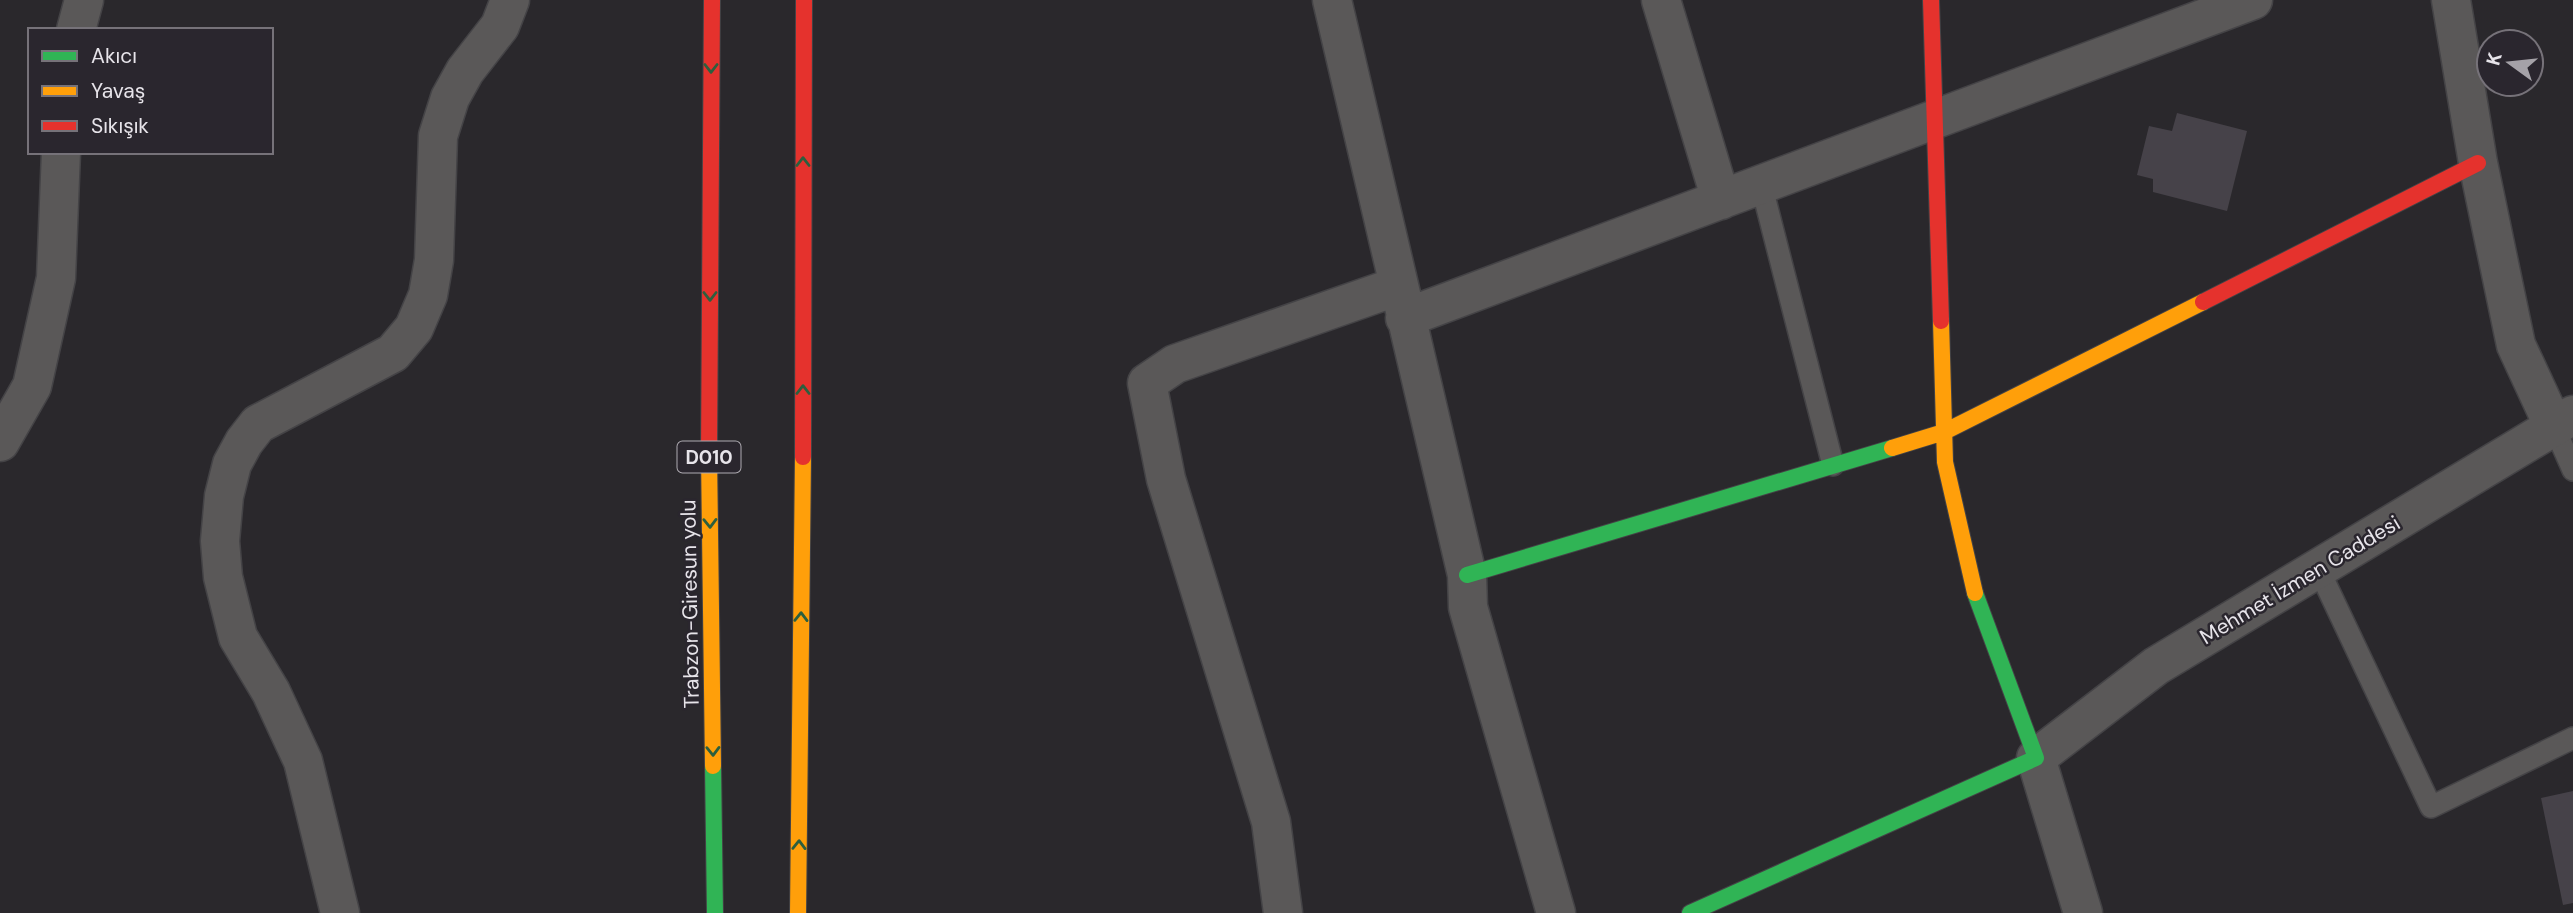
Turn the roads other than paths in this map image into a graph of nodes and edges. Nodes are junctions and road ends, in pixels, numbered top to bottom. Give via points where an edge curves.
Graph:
1 (84, 0) edge
2 (510, 0) edge
3 (712, 0) edge
4 (804, 0) edge
5 (1332, 0) edge
6 (1661, 0) edge
7 (1931, 0) edge
8 (2253, 0) edge
9 (2451, 0) edge
10 (77, 28) edge
11 (1936, 119) junction
12 (61, 154) edge
13 (2478, 163) junction
14 (1761, 184) junction
15 (1721, 200) junction
16 (1401, 302) junction
17 (2563, 421) edge
18 (1944, 432) junction
19 (0, 442) edge
20 (1833, 465) junction
21 (2573, 470) edge
22 (2318, 568) junction
23 (1466, 575) junction
24 (2573, 737) edge
25 (2036, 758) junction
26 (340, 913) edge
27 (715, 913) edge
28 (798, 913) edge
29 (1283, 913) edge
30 (1556, 913) edge
31 (1690, 913) edge
32 (2083, 913) edge

1 - 10 street
2 - 26 street via 500,26 450,98 438,136 434,260 428,295 414,328 393,353 258,424 232,464 224,496 220,541 229,608 238,637 271,692 303,761
3 -> 27 main road, Trabzon-Giresun yolu / D010 via 709,475
28 -> 4 main road
5 - 16 street
6 - 15 street
7 - 11 main road
8 - 11 street
9 - 13 street
11 - 14 street
11 - 18 main road
12 - 19 street via 56,278 32,386
13 - 17 street via 2516,345
13 - 18 main road
14 - 15 street
14 - 20 lane
15 - 16 street
16 - 23 street
16 - 29 street via 1175,364 1147,383 1166,479 1271,822
17 - 21 lane
17 - 22 street, Mehmet İzmen Caddesi
18 - 20 main road
18 - 25 main road via 1945,462 1974,591
20 - 23 main road
22 - 24 lane via 2431,807
22 - 25 street, Mehmet İzmen Caddesi via 2156,666
23 - 30 street via 1468,607
25 - 31 main road
25 - 32 street

